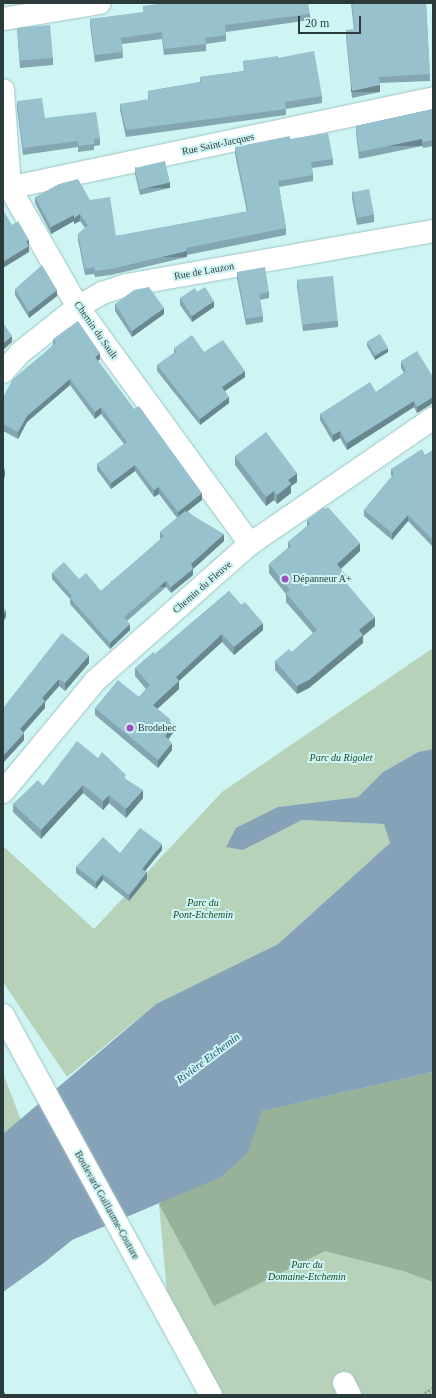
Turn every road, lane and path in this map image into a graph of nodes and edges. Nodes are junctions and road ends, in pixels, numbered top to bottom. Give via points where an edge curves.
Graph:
1 (100, 3) edge
2 (3, 19) edge
3 (3, 90) edge
4 (433, 98) edge
5 (7, 188) edge
6 (433, 230) edge
7 (78, 307) junction
8 (3, 372) edge
9 (433, 418) edge
10 (250, 544) junction
11 (3, 792) edge
12 (3, 1015) edge
13 (433, 1388) edge
14 (3, 1392) edge
15 (5, 1395) edge
16 (211, 1395) edge
17 (421, 1395) edge

1 - 2 street
3 - 5 street, Chemin du Sault
4 - 5 street, Rue Saint-Jacques
5 - 7 street, Chemin du Sault
6 - 7 street, Rue de Lauzon via 128,284
7 - 8 street, Rue de Lauzon via 21,352
7 - 10 street, Chemin du Sault
9 - 10 street, Chemin du Fleuve
10 - 11 street, Chemin du Fleuve via 95,681
12 - 16 street, Boulevard Guillaume-Couture
13 - 17 path
14 - 15 path

